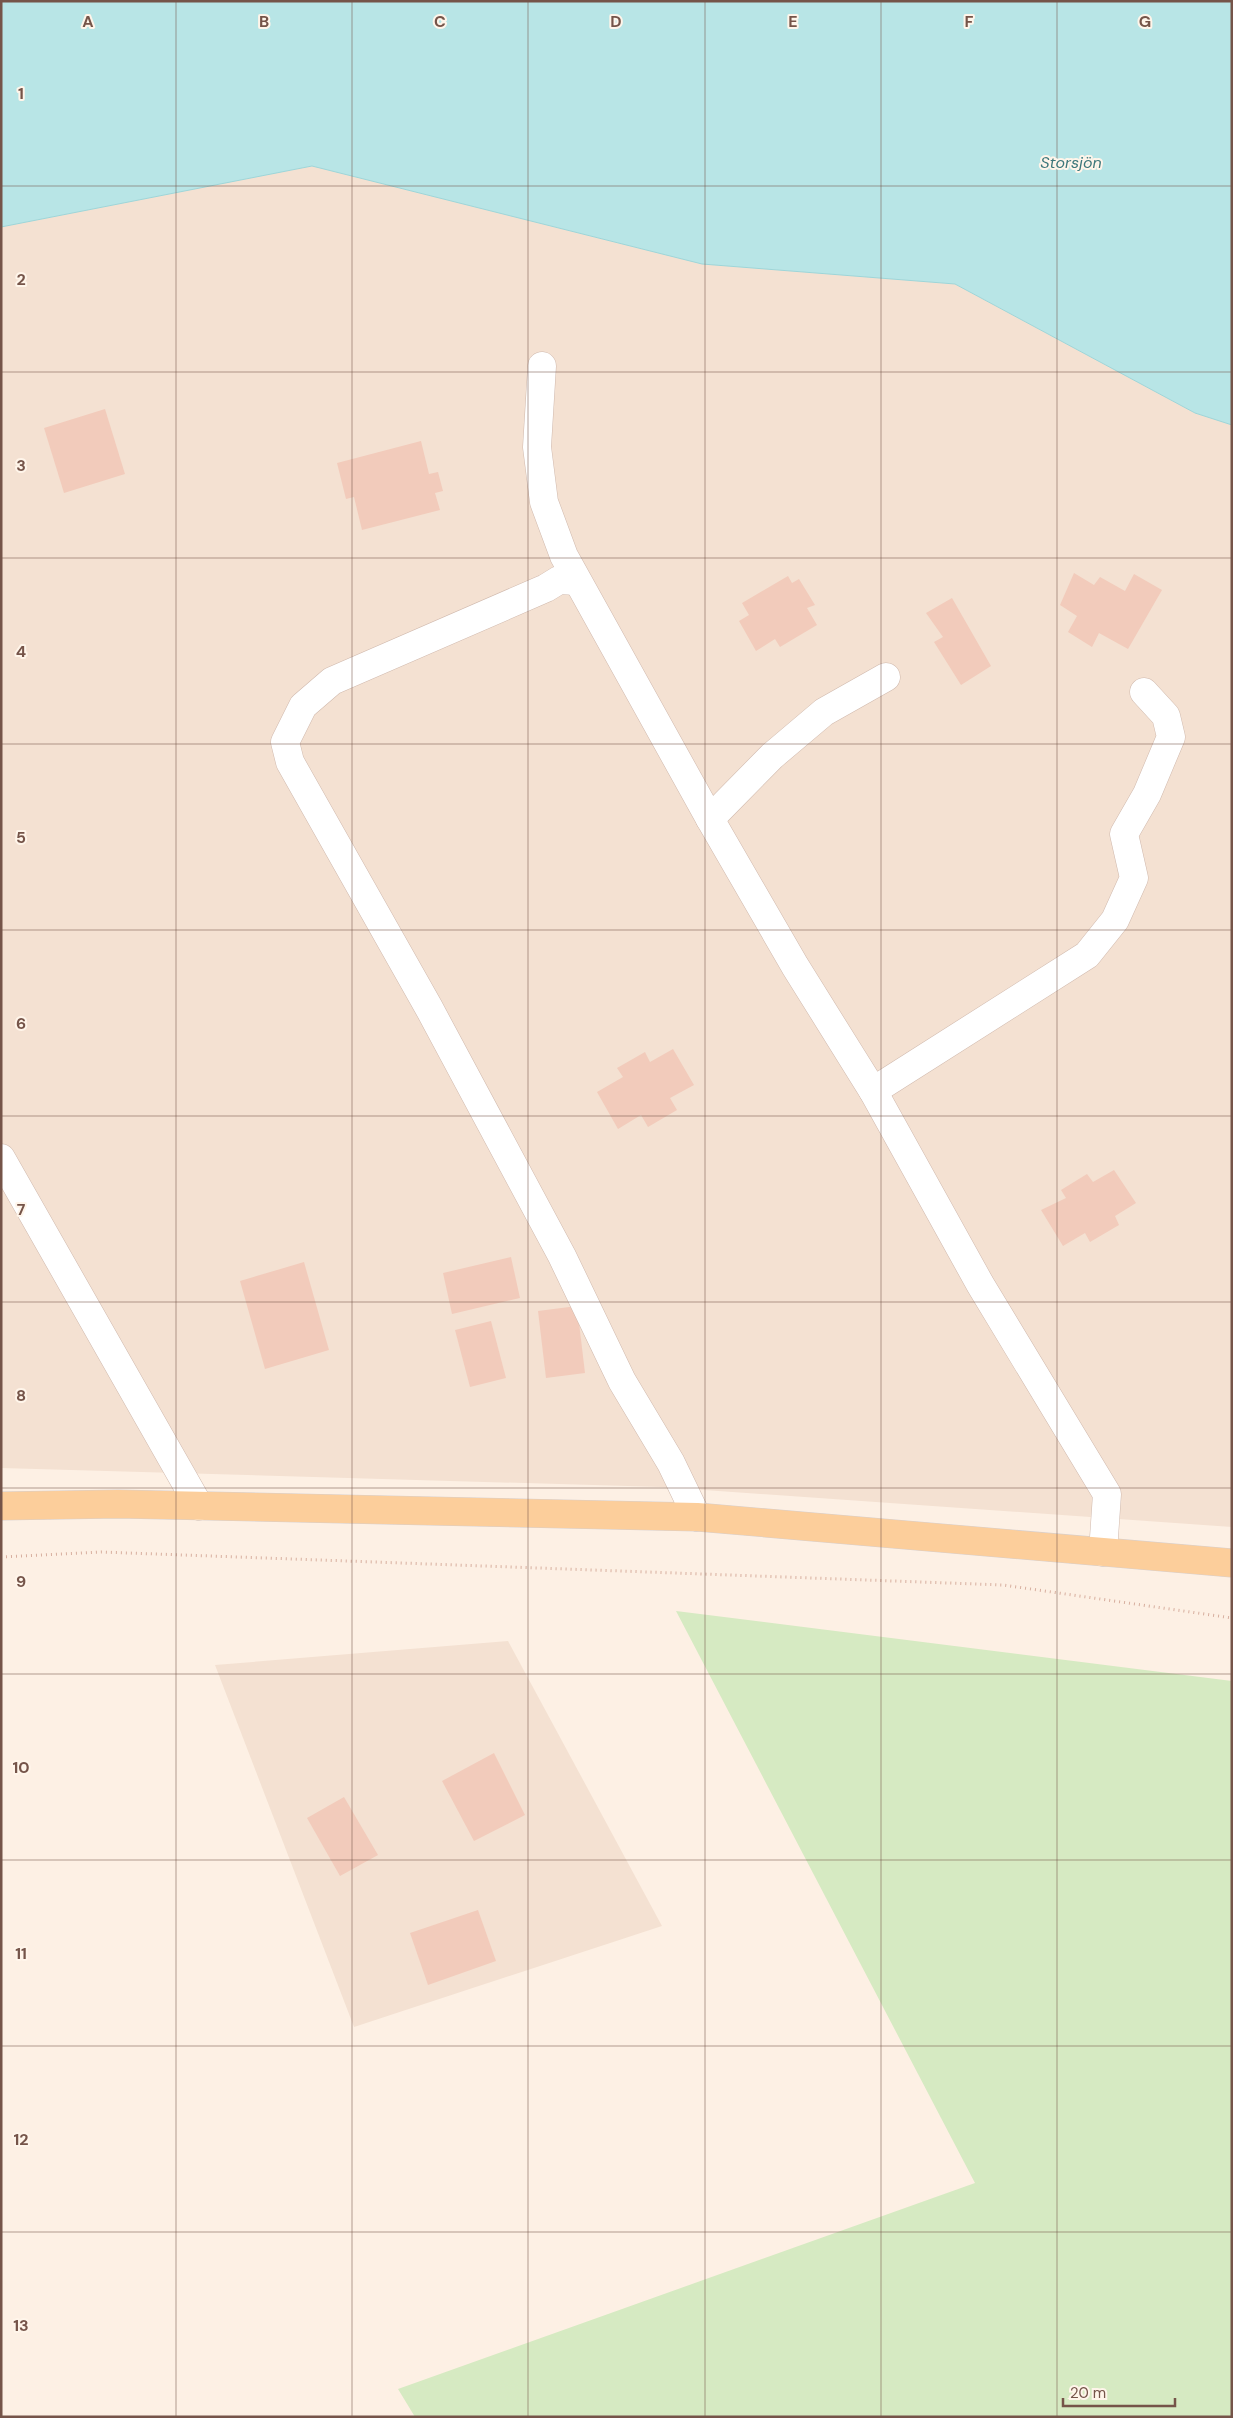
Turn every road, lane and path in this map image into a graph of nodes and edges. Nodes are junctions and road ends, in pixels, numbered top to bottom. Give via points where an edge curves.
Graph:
1 (542, 366) dead end
2 (577, 581) junction
3 (886, 677) dead end
4 (1144, 692) dead end
5 (710, 819) junction
6 (873, 1091) junction
7 (1, 1158) edge
8 (1, 1506) edge
9 (199, 1506) junction
10 (697, 1517) junction
11 (1103, 1552) junction
12 (1, 1557) edge
13 (1232, 1563) edge
14 (1232, 1618) edge

1 - 2 lane via 537,447 544,502
2 - 5 lane
2 - 10 lane via 559,580 332,681 302,706 285,742 290,762 429,1008 562,1256 622,1382 670,1463
3 - 5 lane via 824,712 772,756
4 - 6 lane via 1166,716 1171,737 1147,794 1124,834 1134,878 1115,920 1087,955
5 - 6 lane via 795,966
6 - 11 lane via 980,1284 1107,1494
7 - 9 lane
8 - 9 main road
9 - 10 main road
10 - 11 main road
11 - 13 main road
12 - 14 path via 111,1552 1003,1585

